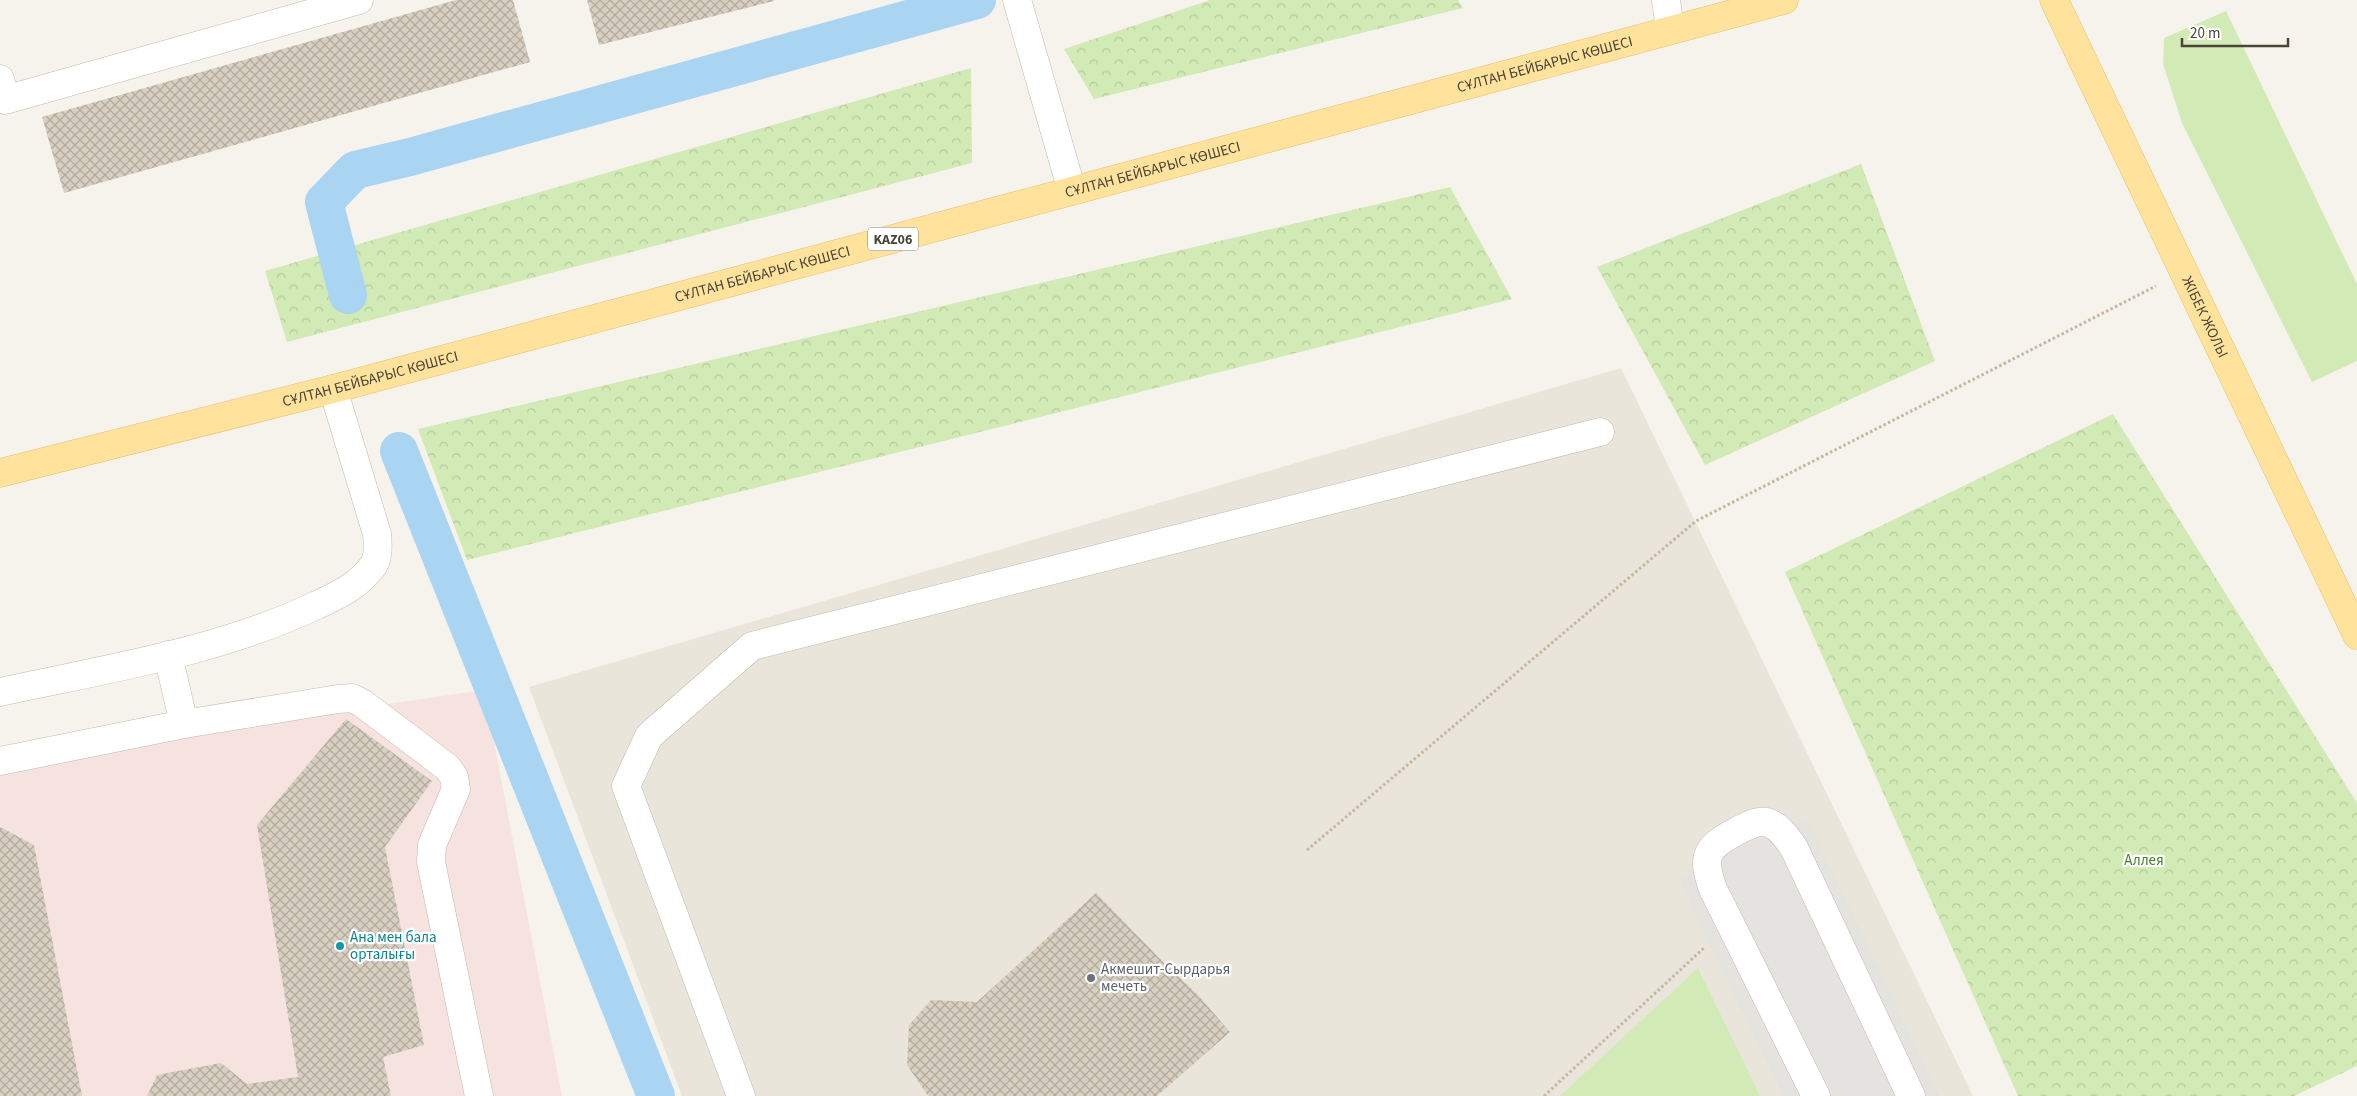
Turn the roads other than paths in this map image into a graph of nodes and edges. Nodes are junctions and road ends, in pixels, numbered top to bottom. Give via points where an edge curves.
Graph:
1 (359, 0) edge
2 (1017, 0) edge
3 (1666, 0) edge
4 (1784, 0) edge
5 (2054, 0) edge
6 (1670, 30) junction
7 (0, 80) edge
8 (1072, 191) junction
9 (332, 389) junction
10 (1600, 432) dead end
11 (0, 473) edge
12 (2357, 635) edge
13 (168, 655) junction
14 (0, 692) edge
15 (184, 724) junction
16 (0, 761) edge
17 (479, 1096) edge
18 (741, 1096) edge
19 (1816, 1096) edge
20 (1911, 1096) edge

1 - 7 lane via 5,100
2 - 8 lane
3 - 6 lane
4 - 6 main road, СҰЛТАН БЕЙБАРЫС КӨШЕСІ / KAZ06
5 - 12 main road, ЖІБЕК ЖОЛЫ
6 - 8 main road, СҰЛТАН БЕЙБАРЫС КӨШЕСІ / KAZ06
8 - 9 main road, СҰЛТАН БЕЙБАРЫС КӨШЕСІ / KAZ06
9 - 11 main road, СҰЛТАН БЕЙБАРЫС КӨШЕСІ / KAZ06
9 - 13 lane via 377,534 374,565 357,584 278,624
10 - 18 lane via 752,646 649,736 626,786
13 - 14 lane
13 - 15 lane
15 - 16 lane
15 - 17 lane via 352,698 448,768 456,789 432,845 431,862
19 - 20 lane via 1707,871 1707,857 1715,842 1752,824 1766,822 1781,830 1794,848

